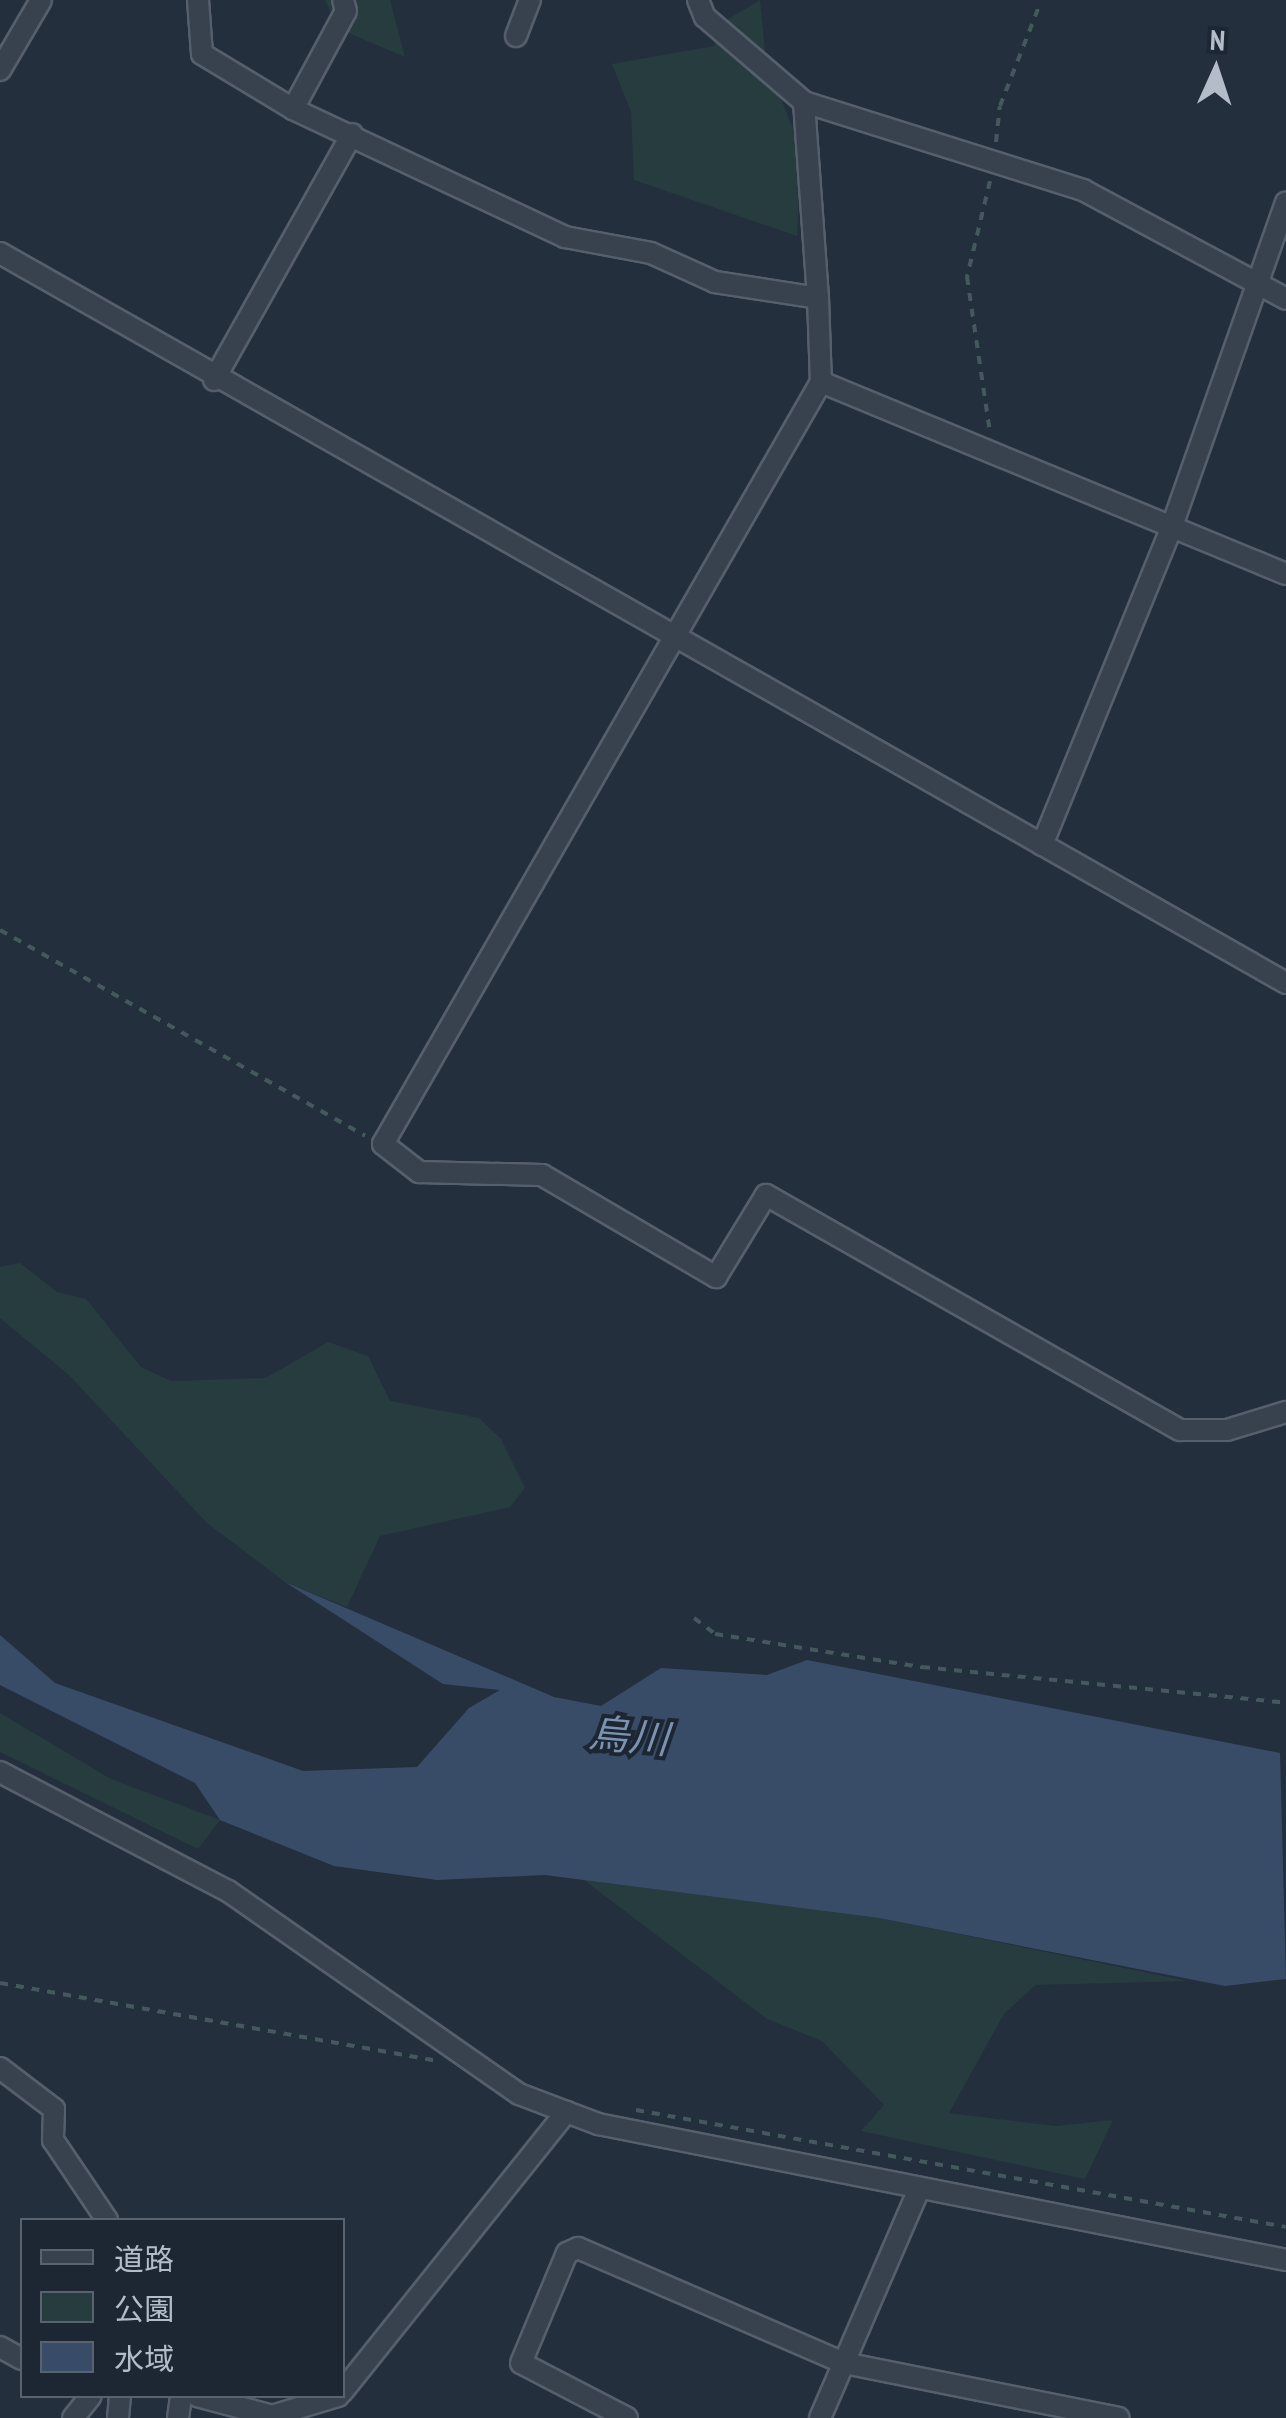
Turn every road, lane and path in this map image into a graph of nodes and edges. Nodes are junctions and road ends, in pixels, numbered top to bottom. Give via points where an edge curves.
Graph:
1 (40, 0) edge
2 (198, 0) edge
3 (343, 0) edge
4 (530, 0) edge
5 (698, 0) edge
6 (1040, 4) dead end
7 (516, 36) dead end
8 (0, 70) edge
9 (804, 102) junction
10 (293, 109) junction
11 (352, 134) junction
12 (994, 162) junction
13 (1286, 202) edge
14 (0, 253) edge
15 (1258, 284) junction
16 (818, 298) junction
17 (1286, 299) edge
18 (214, 380) junction
19 (821, 382) junction
20 (993, 453) junction
21 (1172, 526) junction
22 (1286, 574) edge
23 (674, 635) junction
24 (1042, 845) junction
25 (0, 930) edge
26 (1286, 983) edge
27 (383, 1144) junction
28 (1286, 1412) edge
29 (694, 1618) dead end
30 (1286, 1704) edge
31 (0, 1772) edge
32 (0, 1984) edge
33 (468, 2062) junction
34 (0, 2068) edge
35 (630, 2109) dead end
36 (566, 2112) junction
37 (918, 2192) junction
38 (107, 2218) edge
39 (1286, 2227) edge
40 (1286, 2260) edge
41 (844, 2363) junction
42 (345, 2388) edge
43 (89, 2398) edge
44 (205, 2398) edge
45 (329, 2398) edge
46 (278, 2417) edge
47 (72, 2418) edge
48 (627, 2418) edge
49 (820, 2418) edge
50 (1119, 2418) edge

1 - 8 street
2 - 10 street via 202,54
3 - 10 street via 346,11
4 - 7 street
5 - 9 street via 705,17
6 - 12 path via 1000,106
9 - 12 street
9 - 16 street
10 - 11 street
11 - 16 street via 565,236 651,253 715,282
11 - 18 street
12 - 15 street via 1128,210
12 - 20 path via 967,277
13 - 15 street
14 - 18 street
15 - 17 street
15 - 21 street
16 - 19 street
18 - 23 street
19 - 20 street
19 - 23 street
20 - 21 street
21 - 22 street
21 - 24 street
23 - 24 street
23 - 27 street
24 - 26 street
25 - 27 path
27 - 28 street via 419,1172 542,1175 716,1277 766,1195 1180,1430 1227,1430
29 - 30 path via 715,1634 922,1667
31 - 33 street via 228,1890
32 - 33 path via 359,2054
33 - 36 street
34 - 38 street via 54,2109 53,2140
35 - 39 path
36 - 37 street
36 - 42 street
37 - 40 street
37 - 41 street
41 - 48 street via 578,2248 567,2252 521,2363
41 - 49 street
41 - 50 street
43 - 47 street
44 - 46 street
45 - 46 street

